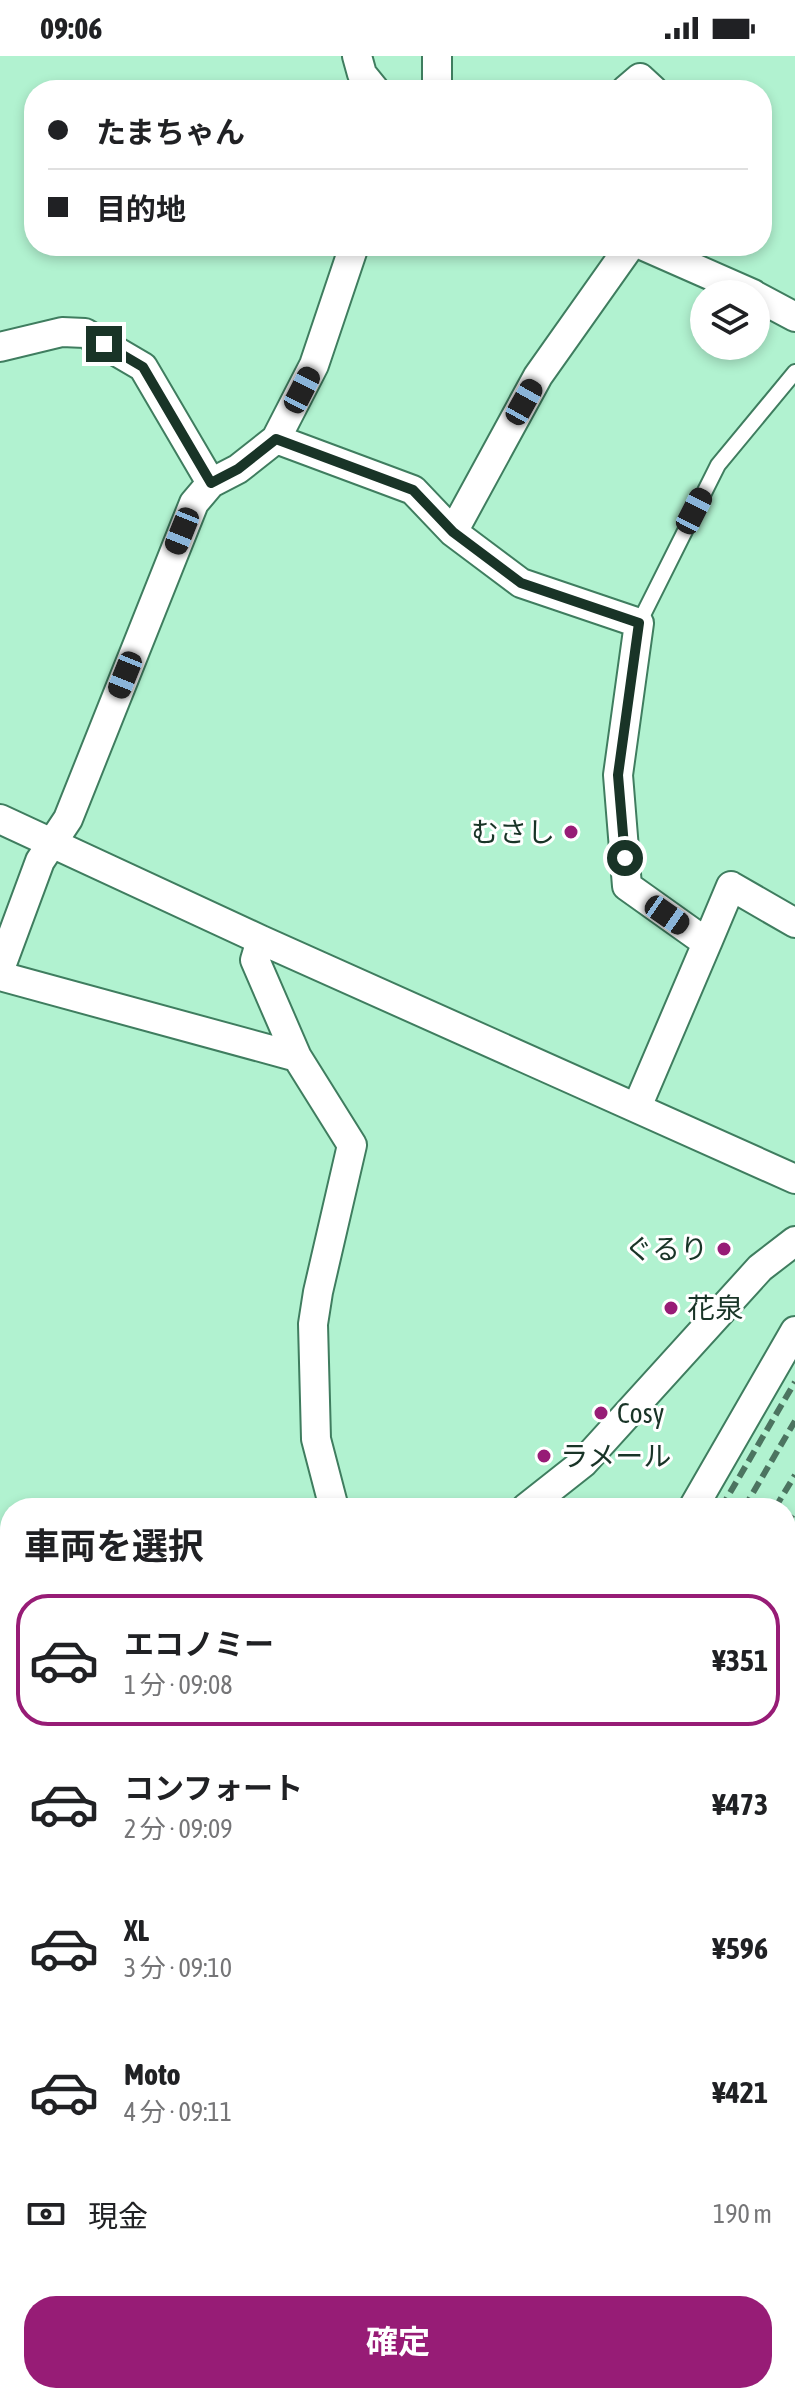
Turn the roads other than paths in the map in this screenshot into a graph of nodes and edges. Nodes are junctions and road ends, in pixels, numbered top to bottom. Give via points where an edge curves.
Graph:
1 (357, 56) edge
2 (437, 56) edge
3 (367, 80) edge
4 (437, 80) edge
5 (351, 256) edge
6 (623, 256) edge
7 (666, 256) edge
8 (720, 280) edge
9 (770, 304) edge
10 (795, 317) edge
11 (0, 347) edge
12 (795, 372) edge
13 (276, 439) junction
14 (211, 483) junction
15 (453, 532) junction
16 (639, 623) junction
17 (0, 819) edge
18 (53, 843) junction
19 (795, 923) edge
20 (261, 940) junction
21 (707, 943) junction
22 (0, 969) edge
23 (0, 976) edge
24 (297, 1057) junction
25 (637, 1107) junction
26 (795, 1179) edge
27 (795, 1241) edge
28 (795, 1331) edge
29 (331, 1498) edge
30 (539, 1498) edge
31 (699, 1498) edge

1 - 3 street
2 - 4 street
5 - 13 street via 314,365
6 - 15 street via 538,376
7 - 8 street
9 - 10 street
11 - 14 street via 62,332 85,333 143,367
12 - 16 lane via 718,465
13 - 14 street
13 - 15 street via 413,490
14 - 18 street via 194,503 68,819
15 - 16 street via 521,583
16 - 21 street via 618,775 627,886
17 - 18 street
18 - 20 street
18 - 22 street via 40,861
19 - 21 street via 731,886
20 - 24 street via 255,960
20 - 25 street
21 - 25 street
23 - 24 street
24 - 29 street via 352,1145 313,1324 316,1439
25 - 26 street
27 - 30 street via 760,1268 583,1463
28 - 31 street

